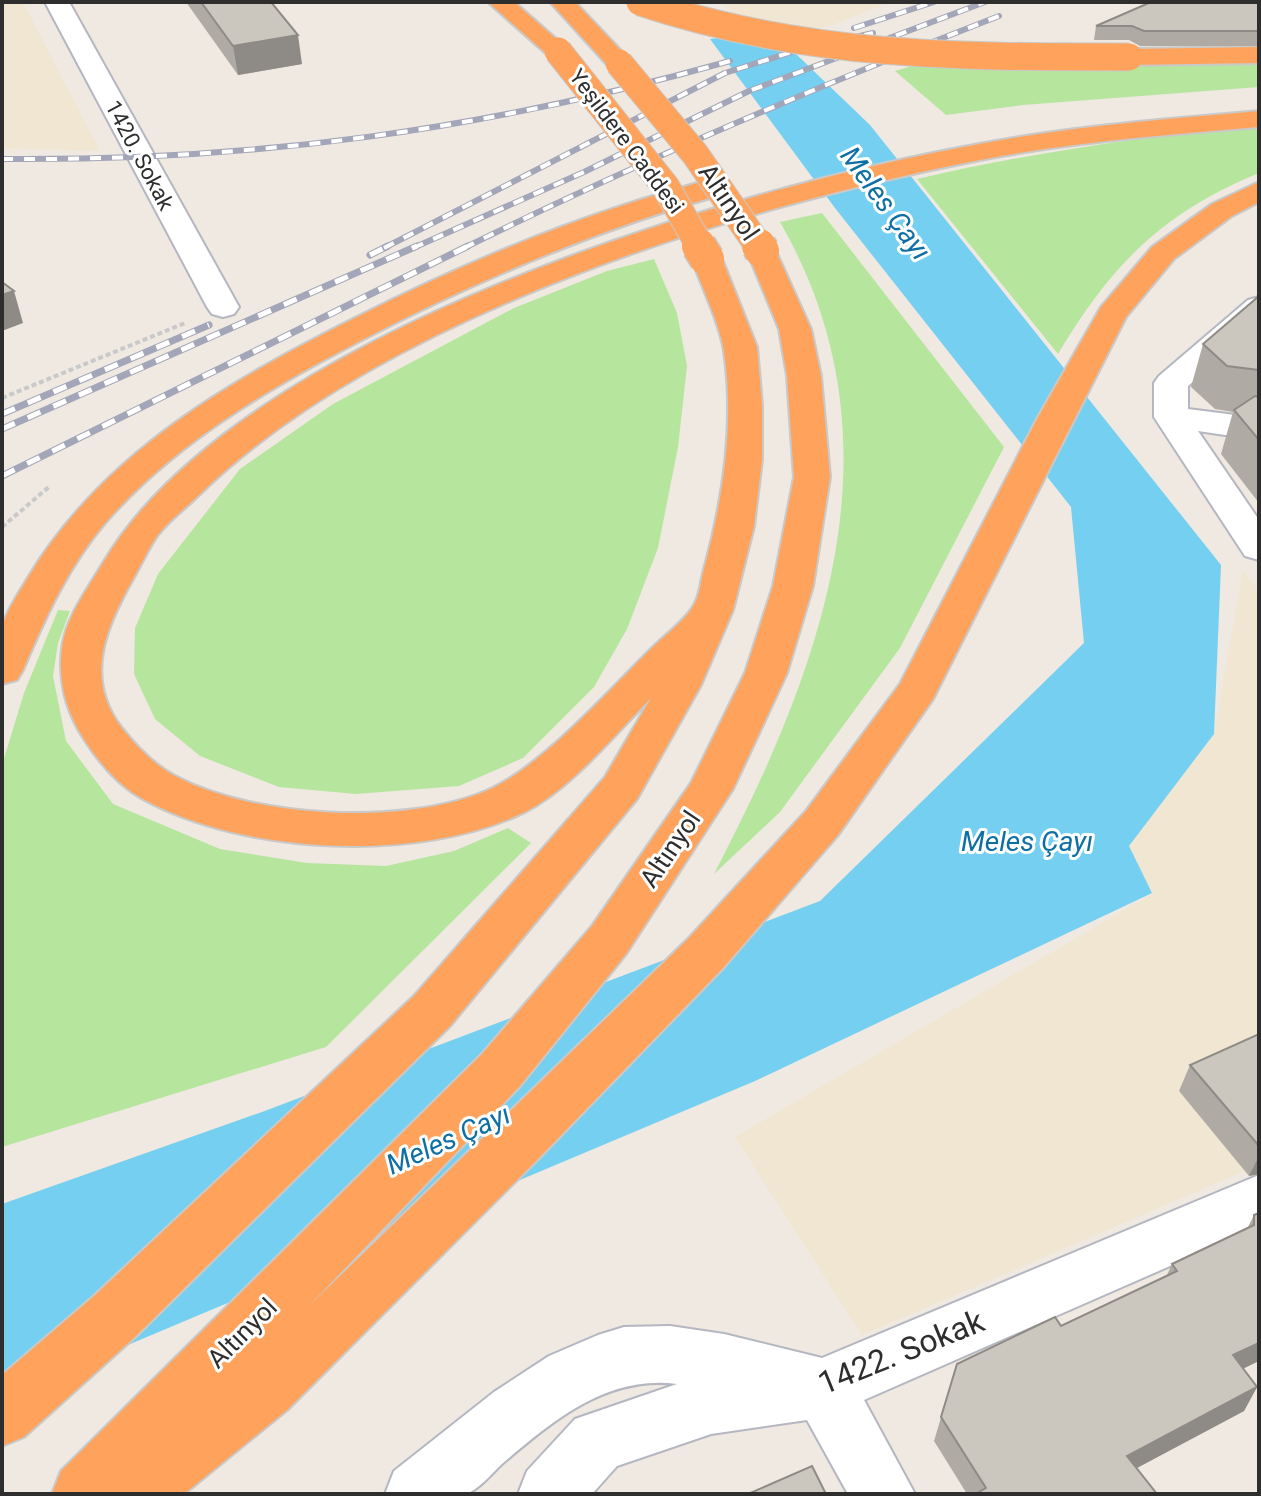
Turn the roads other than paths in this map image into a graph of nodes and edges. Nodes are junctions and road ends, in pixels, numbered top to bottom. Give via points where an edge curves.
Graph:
1 (57, 2) edge
2 (500, 2) edge
3 (516, 2) edge
4 (562, 2) edge
5 (640, 2) edge
6 (558, 51) junction
7 (1259, 55) edge
8 (619, 63) joint
9 (1259, 99) edge
10 (1259, 119) edge
11 (936, 135) dead end
12 (804, 179) junction
13 (1259, 191) edge
14 (1259, 202) edge
15 (1222, 210) junction
16 (223, 307) road end
17 (1259, 307) edge
18 (1171, 417) junction
19 (1259, 429) edge
20 (1259, 548) edge
21 (713, 610) junction
22 (2, 670) edge
23 (1259, 1200) edge
24 (823, 1388) junction
25 (2, 1415) edge
26 (84, 1494) edge
27 (134, 1494) edge
28 (417, 1494) edge
29 (550, 1494) edge
30 (883, 1494) edge

1 - 16 street, 1420. Sokak
2 - 6 highway
3 - 6 highway, Yeşildere Caddesi
4 - 8 highway, Yeşildere Caddesi
5 - 7 highway, bridge via 746,34 862,51 948,56
6 - 21 highway, Yeşildere Caddesi, bridge via 666,187 707,259 740,347 744,460 735,526
8 - 26 highway, Altınyol, bridge via 735,205 762,251 795,329 806,389 812,477 793,586 766,673 710,789 609,940 501,1070
9 - 11 highway via 1036,117
10 - 12 highway via 1039,142 893,171
12 - 21 highway via 537,280 428,328 289,404 183,483 144,526 88,624 81,669 89,716 154,786 225,815 335,830 433,823 505,802 541,778
12 - 22 highway via 639,209 479,269 219,405 178,434 93,515 55,566
13 - 15 highway
14 - 15 street
15 - 27 highway via 1163,253 1112,314 918,689 822,823 705,954 518,1143 265,1389
17 - 18 street via 1171,383
18 - 19 street
18 - 20 street
21 - 25 highway, Yeşildere Caddesi via 680,685 621,788 432,1011 115,1316
23 - 24 street, 1422. Sokak
24 - 28 street via 693,1357 625,1355 558,1383
24 - 29 street, 1422. Sokak via 711,1404 597,1441
24 - 30 street

